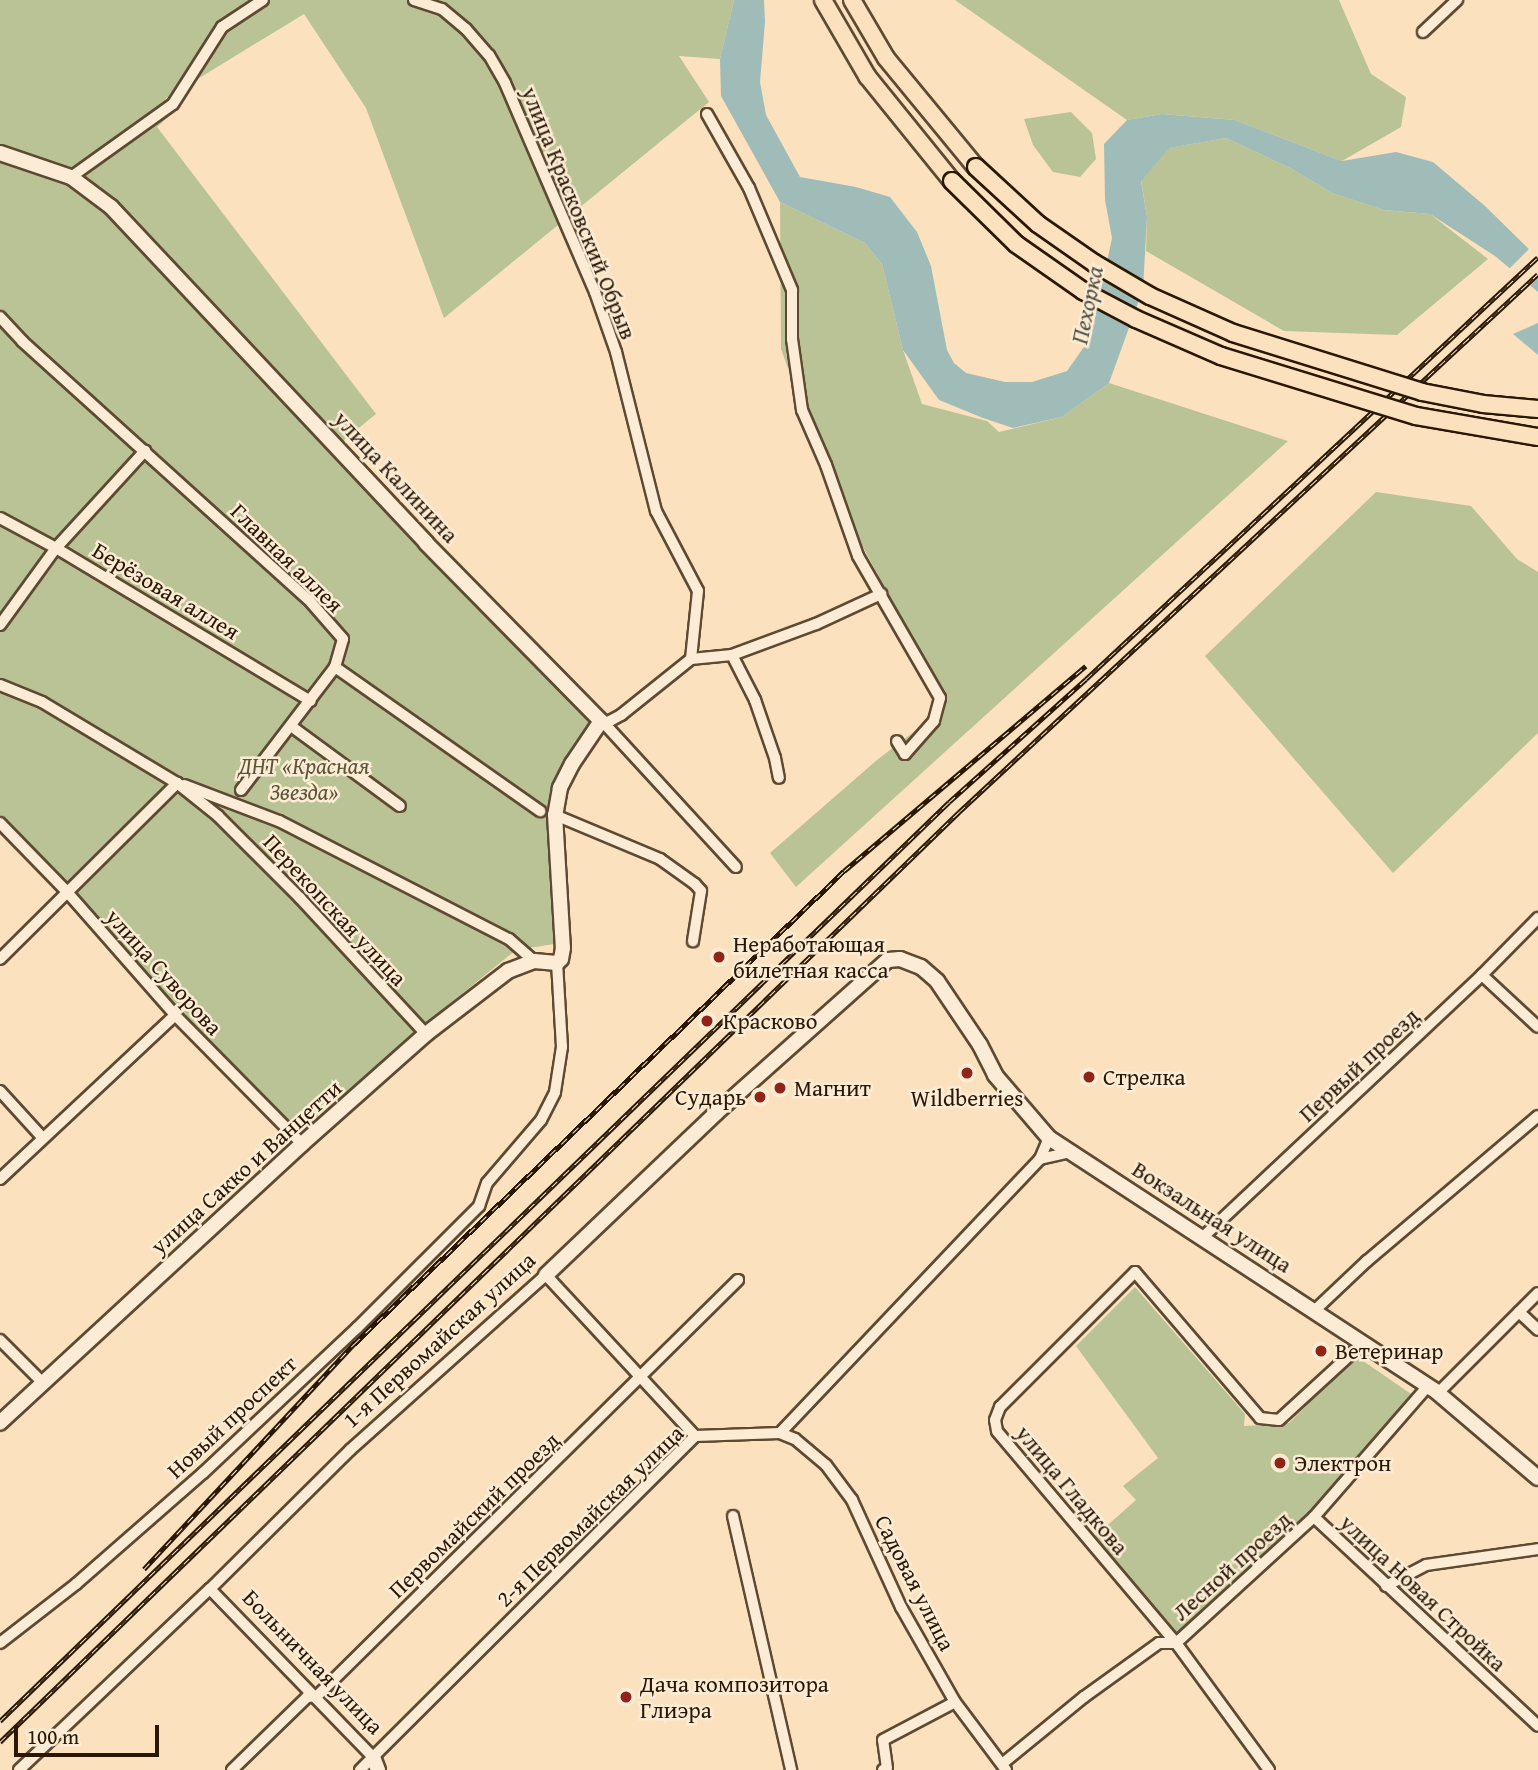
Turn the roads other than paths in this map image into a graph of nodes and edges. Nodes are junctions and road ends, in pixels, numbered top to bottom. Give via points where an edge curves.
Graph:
1 (263, 0) edge
2 (414, 0) edge
3 (823, 0) edge
4 (852, 0) edge
5 (1457, 0) edge
6 (435, 2) edge
7 (1423, 32) dead end
8 (708, 114) dead end
9 (0, 153) edge
10 (71, 177) junction
11 (0, 317) edge
12 (1538, 409) edge
13 (1538, 437) edge
14 (145, 451) junction
15 (0, 517) edge
16 (56, 548) junction
17 (881, 594) junction
18 (0, 625) edge
19 (732, 655) junction
20 (691, 659) junction
21 (335, 667) junction
22 (0, 685) edge
23 (311, 701) junction
24 (601, 721) junction
25 (290, 726) junction
26 (897, 741) dead end
27 (779, 778) dead end
28 (177, 783) junction
29 (241, 790) dead end
30 (400, 806) dead end
31 (540, 811) dead end
32 (555, 815) junction
33 (0, 823) edge
34 (736, 867) dead end
35 (68, 894) junction
36 (1538, 918) edge
37 (693, 940) dead end
38 (0, 959) edge
39 (900, 959) joint
40 (534, 961) junction
41 (557, 963) junction
42 (1482, 975) junction
43 (175, 1015) junction
44 (1538, 1027) edge
45 (426, 1034) junction
46 (0, 1091) edge
47 (1538, 1115) edge
48 (42, 1137) junction
49 (1049, 1138) junction
50 (302, 1144) junction
51 (1071, 1152) junction
52 (1040, 1158) junction
53 (0, 1179) edge
54 (1203, 1237) junction
55 (546, 1275) junction
56 (738, 1280) dead end
57 (1538, 1293) edge
58 (1313, 1312) junction
59 (1519, 1312) junction
60 (1538, 1330) edge
61 (0, 1340) edge
62 (1363, 1343) junction
63 (642, 1376) junction
64 (42, 1382) junction
65 (1433, 1390) junction
66 (0, 1423) edge
67 (780, 1433) junction
68 (695, 1436) junction
69 (1538, 1478) edge
70 (733, 1516) dead end
71 (1314, 1517) junction
72 (1538, 1549) edge
73 (1386, 1586) junction
74 (210, 1589) junction
75 (2, 1636) edge
76 (1176, 1643) junction
77 (317, 1696) junction
78 (955, 1702) junction
79 (1538, 1726) edge
80 (375, 1764) edge
81 (1004, 1767) edge
82 (19, 1770) edge
83 (232, 1770) edge
84 (360, 1770) edge
85 (791, 1770) edge
86 (883, 1770) edge
87 (1269, 1770) edge

1 - 10 street via 222,27 173,104
2 - 6 street, улица Красковский Обрыв
3 - 13 main road, bridge via 867,76 952,181 1016,244 1083,291 1221,356 1416,416
4 - 12 main road, bridge via 886,58 976,167 1038,224 1094,263 1150,296 1233,333 1422,392
5 - 7 street
6 - 20 street, улица Красковский Обрыв via 489,55 505,83 595,292 616,352 656,511 698,591
8 - 17 street via 749,188 792,290 792,339 802,410 858,556
9 - 10 main road, улица Калинина
10 - 24 main road, улица Калинина via 111,207 156,252 426,543
11 - 14 street, Главная аллея
14 - 16 street
14 - 21 street, Главная аллея via 307,599 342,639
15 - 16 street, Берёзовая аллея
16 - 18 street
16 - 23 street, Берёзовая аллея
17 - 19 street
17 - 26 street via 940,698 934,721 905,754
19 - 20 street
19 - 27 street via 755,700
20 - 24 street via 621,715
21 - 23 street
21 - 31 street
22 - 28 street, Перекопская улица via 42,702
23 - 25 street
24 - 32 main road via 560,788
24 - 34 street, улица Калинина
25 - 29 street
25 - 30 street
28 - 35 street
28 - 40 street via 279,821 509,939
28 - 45 street, Перекопская улица via 218,816 291,889
32 - 37 street via 660,859 695,884 701,891
32 - 41 main road via 563,948
33 - 35 street, улица Суворова
35 - 38 street
35 - 43 street, улица Суворова
36 - 42 street, Первый проезд
39 - 49 main road, Вокзальная улица via 921,967 937,981 995,1075
39 - 55 main road, 1-я Первомайская улица via 888,960 716,1113
40 - 41 main road
40 - 45 main road, улица Сакко и Ванцетти via 508,971
41 - 75 street, Новый проспект via 562,1047 555,1092 541,1121 487,1183 479,1206 202,1472 76,1584
42 - 44 street
42 - 54 street, Первый проезд
43 - 48 street
43 - 50 street, улица Суворова
45 - 50 main road, улица Сакко и Ванцетти
46 - 48 street
47 - 58 street
48 - 53 street
49 - 51 main road, Вокзальная улица
49 - 52 street
50 - 64 main road, улица Сакко и Ванцетти
51 - 52 street
51 - 54 main road, Вокзальная улица
52 - 67 street
54 - 58 main road, Вокзальная улица
55 - 63 street
55 - 74 street, 1-я Первомайская улица via 350,1450
56 - 63 street, Первомайский проезд
57 - 59 street, Лесной проезд
58 - 62 main road, Вокзальная улица
59 - 60 street
59 - 65 street, Лесной проезд
61 - 64 street
62 - 65 main road, Вокзальная улица
62 - 76 street, улица Гладкова via 1279,1420 1260,1418 1135,1272 1000,1407 995,1420 1003,1438
63 - 68 street
63 - 77 street, Первомайский проезд
64 - 66 main road, улица Сакко и Ванцетти
65 - 69 main road, Вокзальная улица
65 - 71 street, Лесной проезд
67 - 68 street, 2-я Первомайская улица
67 - 78 street, Садовая улица via 795,1439 826,1465 852,1500 901,1607
68 - 80 street, 2-я Первомайская улица
70 - 85 street
71 - 73 street, улица Новая Стройка
71 - 76 street, Лесной проезд
72 - 73 street via 1426,1565
73 - 79 street, улица Новая Стройка
74 - 77 street, Больничная улица
74 - 82 street, 1-я Первомайская улица
76 - 81 street, Лесной проезд via 1159,1643 1084,1697
76 - 87 street
77 - 80 street, Больничная улица
77 - 83 street, Первомайский проезд via 307,1697
78 - 81 street, Садовая улица
78 - 86 street via 883,1740 887,1768
80 - 84 street, 2-я Первомайская улица

